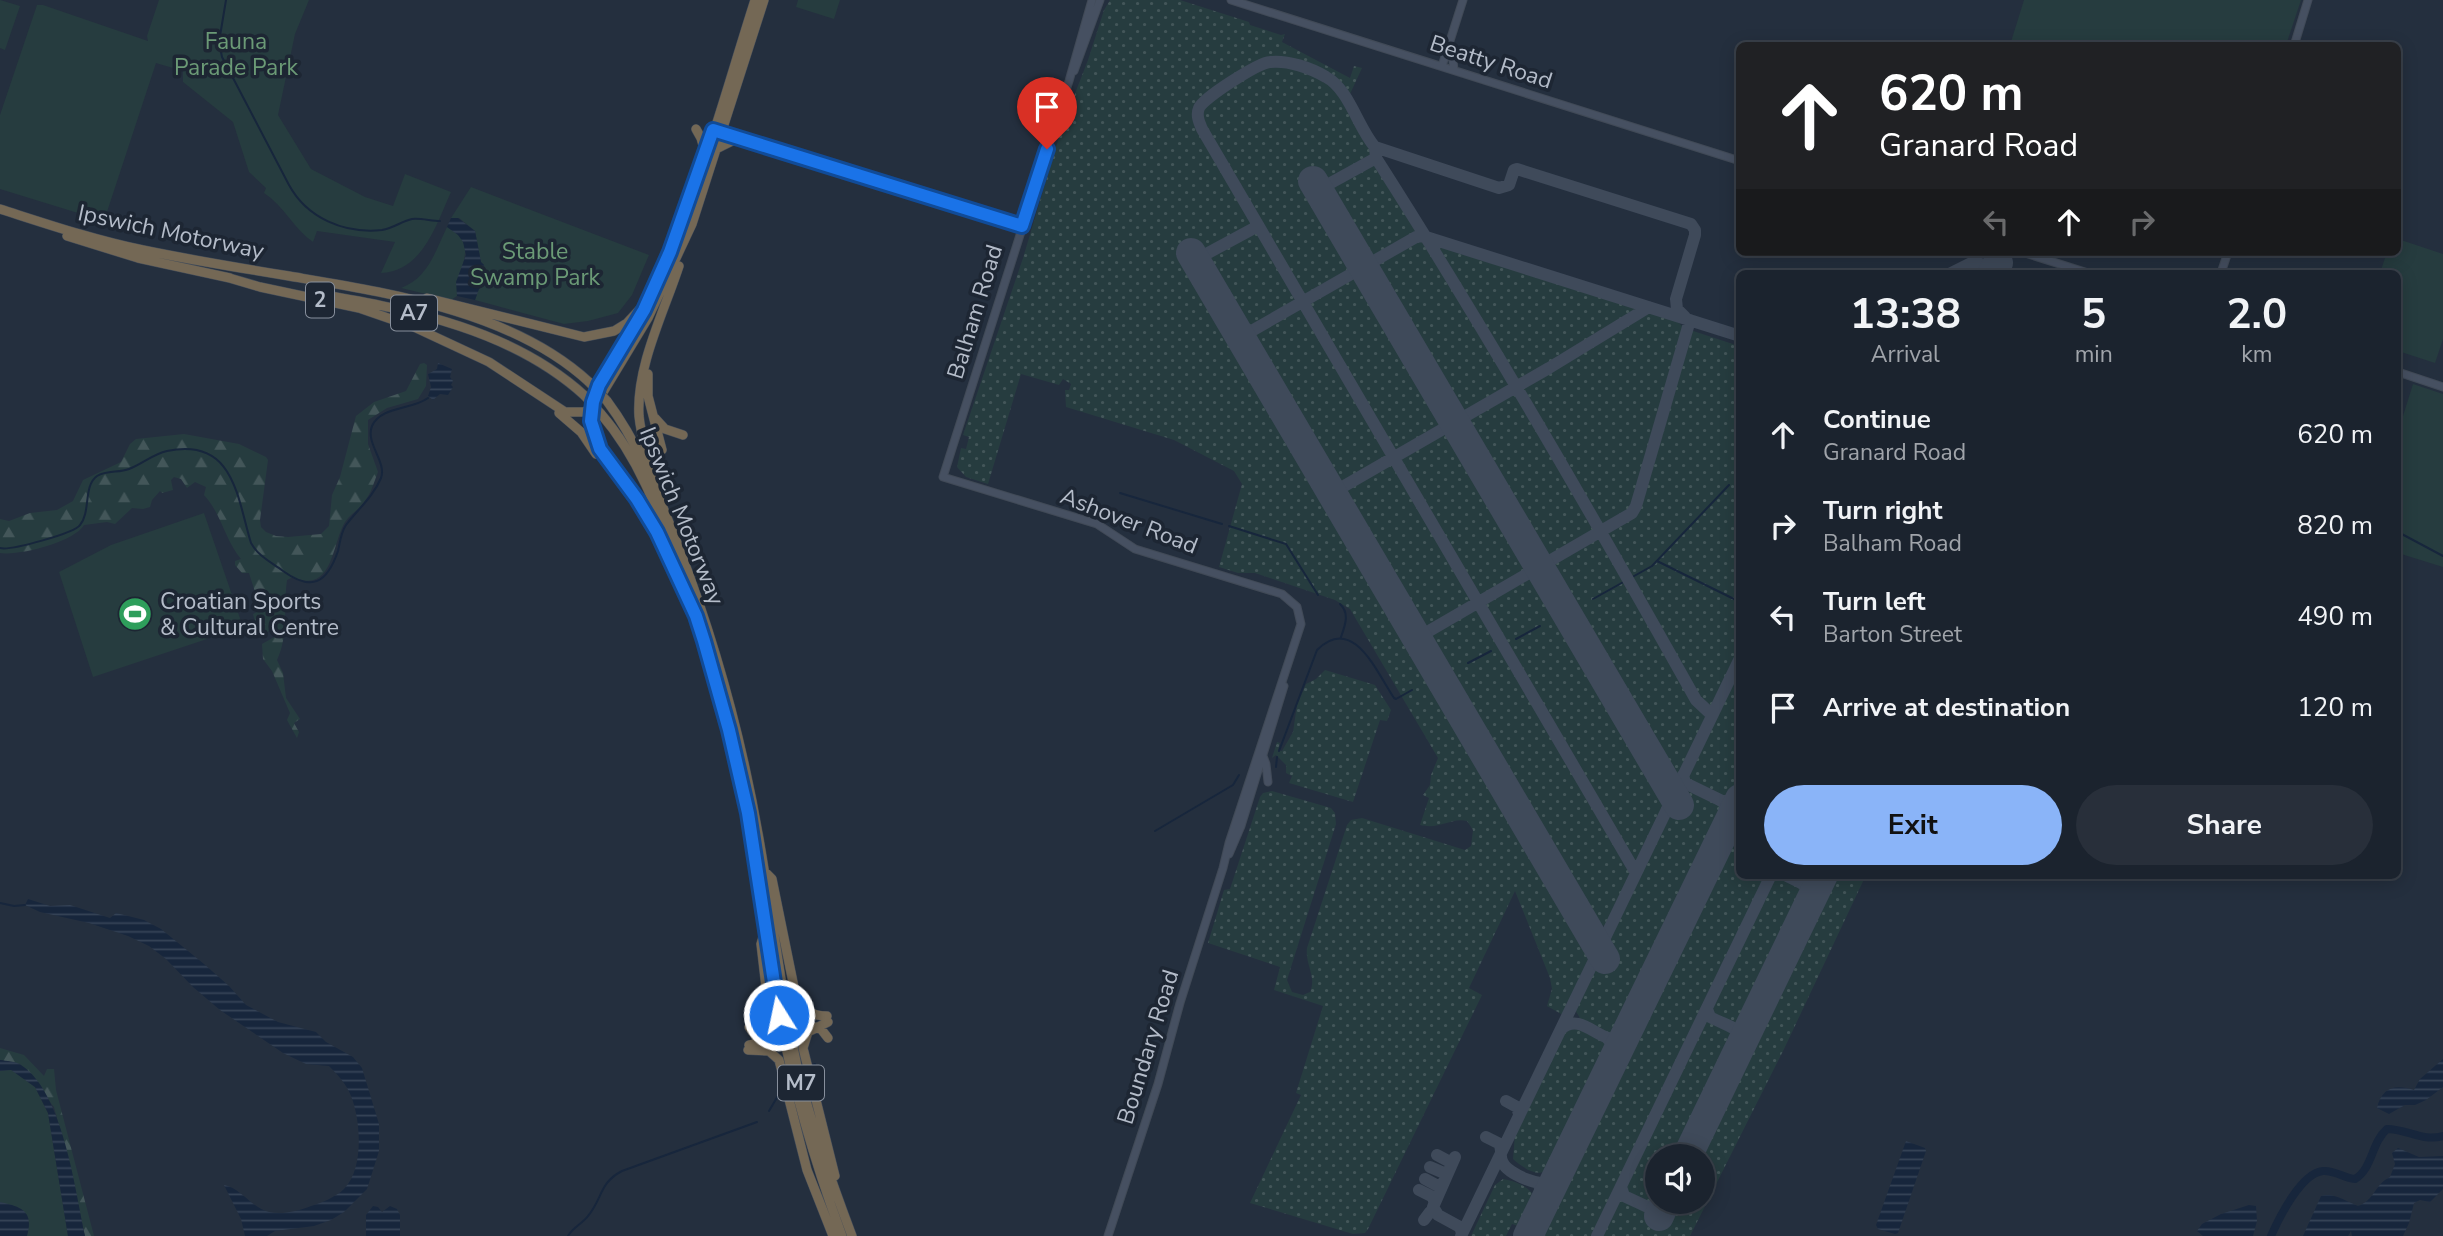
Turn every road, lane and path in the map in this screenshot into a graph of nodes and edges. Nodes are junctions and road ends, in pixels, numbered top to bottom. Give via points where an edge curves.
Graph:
1 (755, 0) edge
2 (764, 0) edge
3 (1092, 0) edge
4 (1100, 0) edge
5 (1231, 0) edge
6 (1463, 0) edge
7 (2308, 0) edge
8 (2295, 42) edge
9 (1448, 46) junction
10 (1442, 66) junction
11 (1454, 70) junction
12 (1069, 81) junction
13 (696, 129) dead end
14 (718, 131) junction
15 (738, 138) junction
16 (718, 148) junction
17 (1712, 152) junction
18 (706, 153) junction
19 (1736, 155) edge
20 (1736, 160) edge
21 (0, 209) edge
22 (0, 215) edge
23 (692, 224) junction
24 (1022, 226) junction
25 (2035, 256) edge
26 (2079, 270) edge
27 (226, 277) junction
28 (332, 283) junction
29 (657, 283) junction
30 (673, 285) junction
31 (2401, 373) edge
32 (589, 382) joint
33 (2443, 387) edge
34 (585, 396) joint
35 (593, 407) junction
36 (556, 408) junction
37 (652, 413) junction
38 (575, 426) junction
39 (683, 435) dead end
40 (662, 450) dead end
41 (948, 462) junction
42 (943, 477) joint
43 (955, 481) junction
44 (637, 499) junction
45 (685, 565) junction
46 (1297, 607) joint
47 (696, 616) junction
48 (1287, 670) junction
49 (1263, 756) junction
50 (1252, 790) junction
51 (1223, 868) junction
52 (765, 872) junction
53 (766, 929) junction
54 (749, 1027) dead end
55 (815, 1027) junction
56 (828, 1038) dead end
57 (764, 1047) junction
58 (843, 1212) junction
59 (833, 1236) edge
60 (842, 1236) edge
61 (852, 1236) edge
62 (1108, 1236) edge

1 - 14 highway
2 - 14 highway
3 - 12 main road
4 - 12 main road
5 - 10 main road, Beatty Road
6 - 9 main road
7 - 8 main road
9 - 10 main road
9 - 11 main road
10 - 11 main road, Beatty Road
11 - 17 main road, Beatty Road
12 - 24 main road
13 - 18 highway
14 - 15 main road, Balham Road
14 - 16 highway
14 - 18 highway
15 - 16 highway
15 - 24 main road, Balham Road
16 - 23 highway
17 - 19 main road
17 - 20 main road, Beatty Road
18 - 29 highway
21 - 28 highway, Ipswich Motorway / A7 via 136,248
22 - 27 highway, Ipswich Motorway / A7 via 110,250
23 - 30 highway
23 - 35 highway via 648,318
24 - 41 main road, Balham Road
25 - 26 main road
27 - 34 highway, Ipswich Motorway / A7 via 377,304 453,324 527,355
27 - 36 highway, 2 via 359,308 414,327 489,362
28 - 29 highway via 424,297 590,337 627,323
28 - 32 highway, Ipswich Motorway / A7 via 433,305 516,333 554,354
29 - 35 highway via 603,378
30 - 37 highway via 648,374
30 - 45 highway via 642,375 639,415 644,444
31 - 33 main road
32 - 45 highway, Ipswich Motorway / M7, bridge via 627,430
34 - 47 highway, Ipswich Motorway / M7, bridge via 624,443 645,481
35 - 36 highway via 578,413
35 - 38 highway
35 - 44 highway via 592,427 600,449
36 - 38 highway
37 - 39 highway via 662,427
37 - 40 highway
38 - 44 highway
41 - 42 main road, Balham Road
41 - 43 main road
42 - 43 main road, Ashover Road
43 - 46 main road, Ashover Road via 1097,524 1135,549 1277,592
44 - 47 highway
45 - 52 highway, Ipswich Motorway / M7 via 731,710
46 - 48 main road, Boundary Road via 1300,629
47 - 53 highway, Ipswich Motorway / M7 via 738,768
48 - 49 main road, Boundary Road
48 - 51 main road, Boundary Road
49 - 50 main road, Boundary Road
49 - 50 main road via 1270,782
50 - 51 main road, Boundary Road
51 - 62 main road, Boundary Road
52 - 55 highway via 772,879 796,997 810,1013 828,1019
52 - 58 highway, Ipswich Motorway / M7 via 792,1043 808,1110
53 - 57 highway via 761,944 771,1030
53 - 60 highway, Ipswich Motorway / M7 via 796,1093
54 - 57 highway
55 - 56 highway
55 - 58 highway via 806,1035 803,1052
57 - 57 highway via 749,1052
57 - 59 highway via 780,1063 808,1176
58 - 61 highway, Ipswich Motorway / M7

